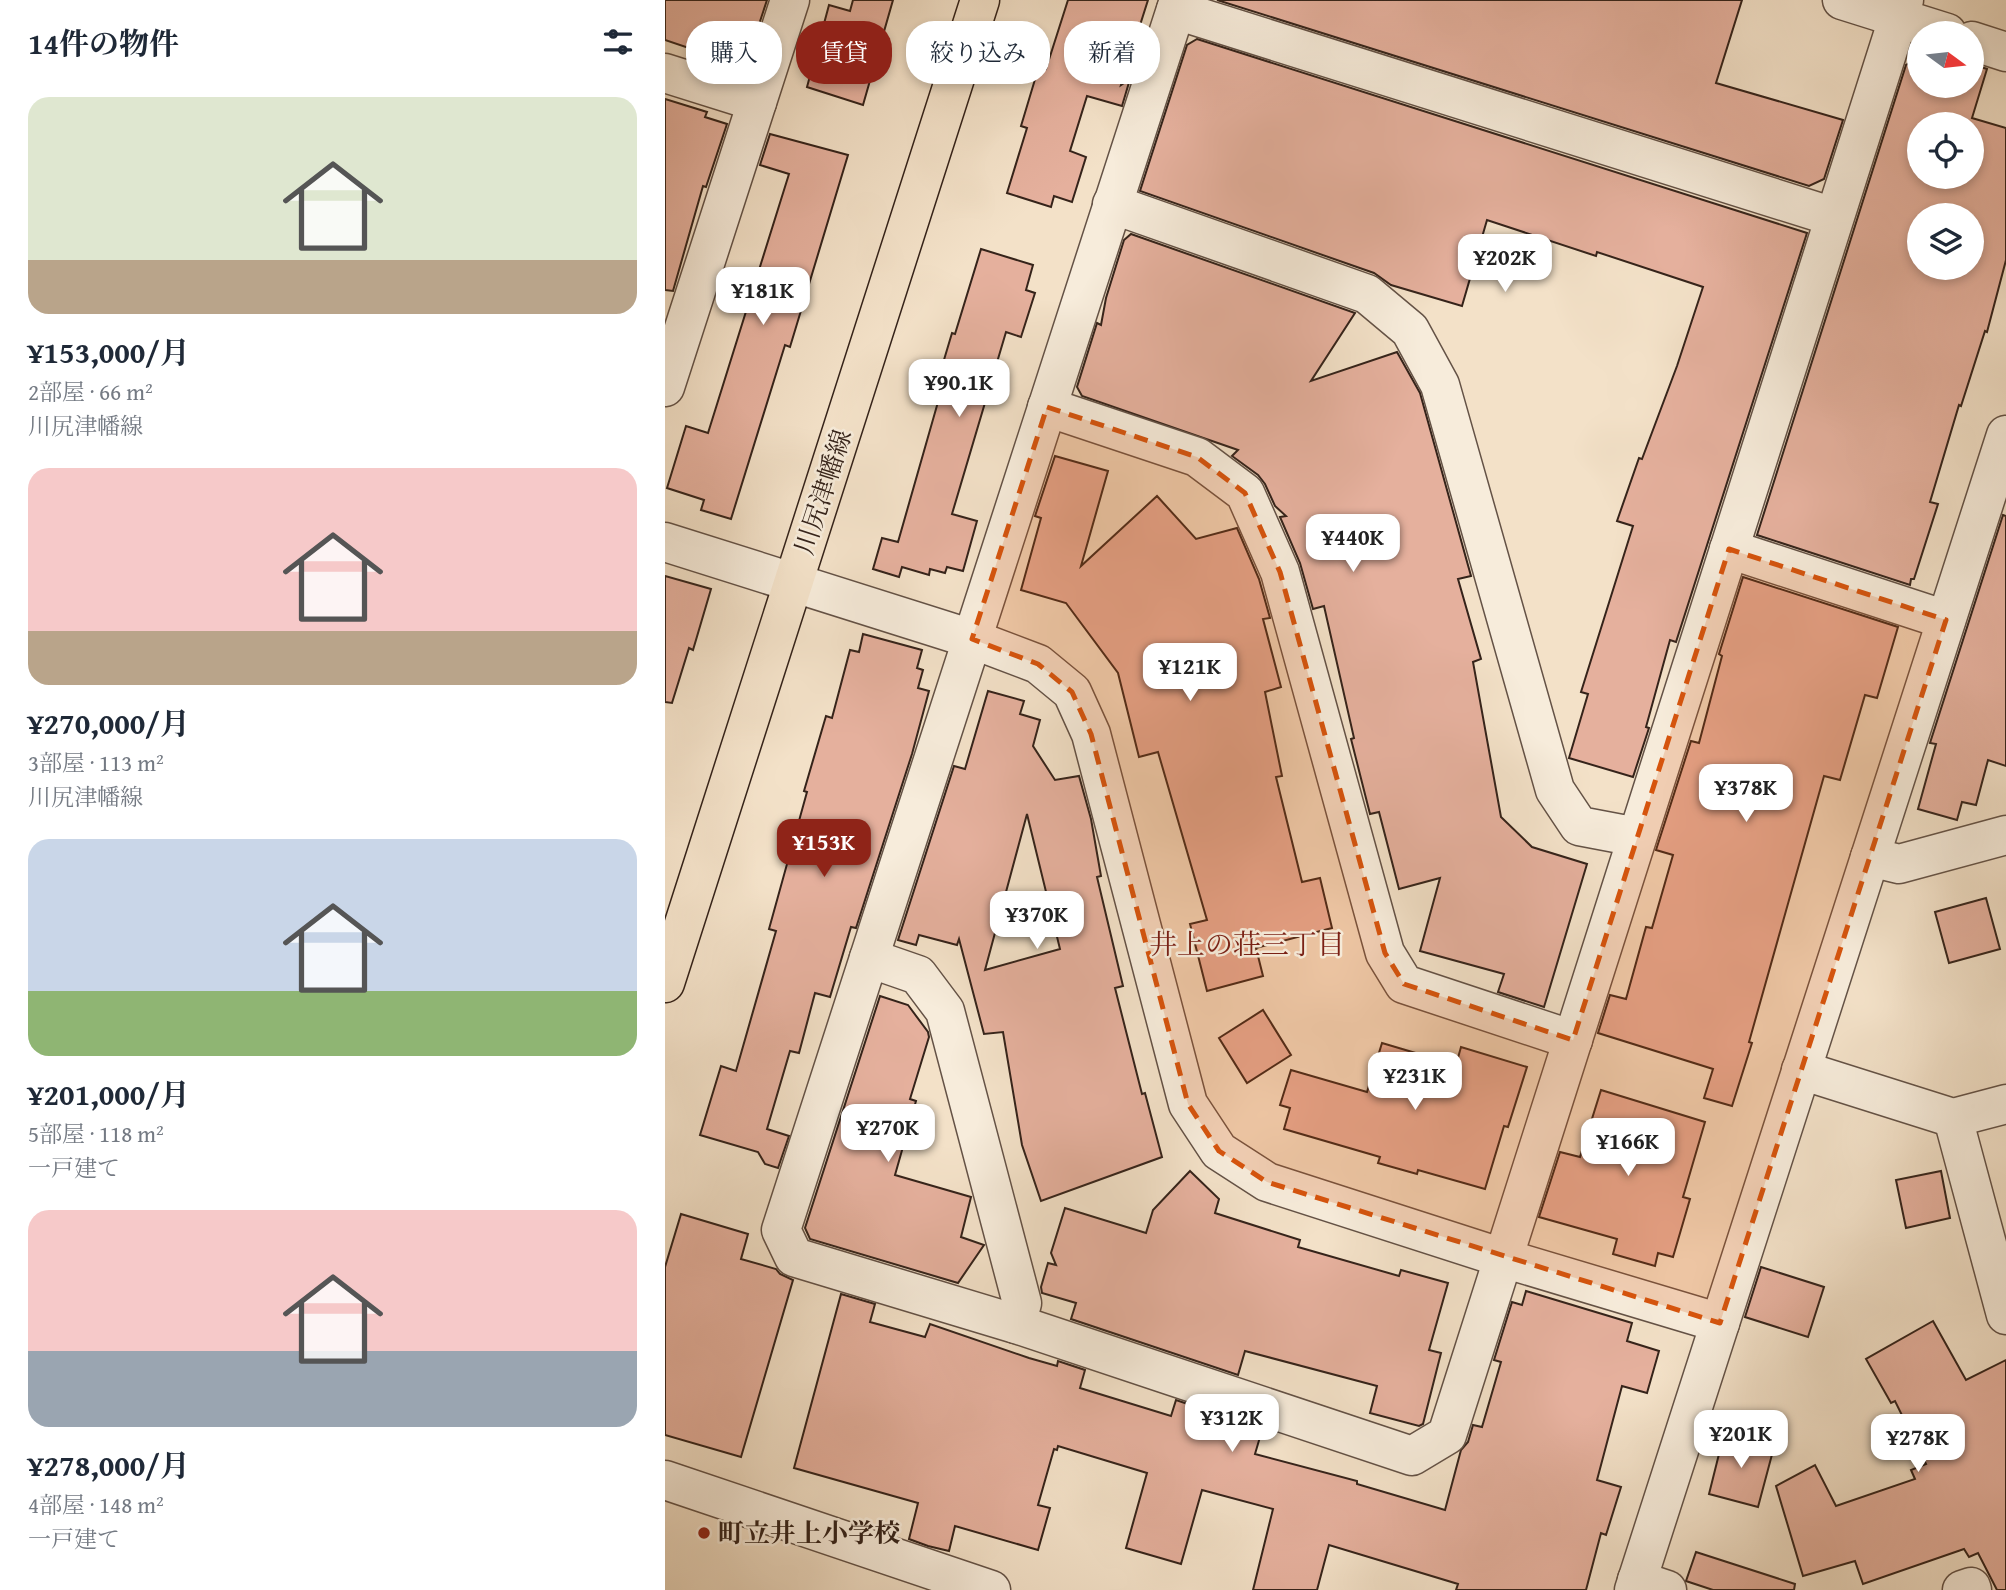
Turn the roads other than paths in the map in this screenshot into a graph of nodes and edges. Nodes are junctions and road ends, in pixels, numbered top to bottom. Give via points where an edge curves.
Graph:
1 (790, 0) edge
2 (980, 0) edge
3 (1842, 0) edge
4 (1177, 5) edge
5 (1901, 9) edge
6 (1924, 21) edge
7 (1985, 45) edge
8 (2006, 52) edge
9 (665, 73) edge
10 (757, 102) junction
11 (1112, 204) junction
12 (1835, 216) junction
13 (678, 304) edge
14 (665, 387) edge
15 (1047, 407) junction
16 (2006, 435) edge
17 (665, 542) edge
18 (1729, 550) junction
19 (793, 583) junction
20 (1946, 620) junction
21 (972, 639) junction
22 (2006, 835) edge
23 (1637, 837) junction
24 (1870, 857) junction
25 (869, 958) junction
26 (665, 983) edge
27 (1573, 1040) junction
28 (1801, 1070) junction
29 (2006, 1104) edge
30 (1953, 1118) junction
31 (1503, 1258) junction
32 (2006, 1315) edge
33 (1720, 1323) junction
34 (1016, 1324) junction
35 (665, 1480) edge
36 (1646, 1587) edge
37 (991, 1590) edge
38 (1962, 1590) edge
39 (1972, 1590) edge

1 - 10 street
2 - 19 main road, 川尻津幡線
3 - 5 street
4 - 11 street
4 - 12 street
5 - 6 street
5 - 12 street
7 - 8 street
9 - 10 street
10 - 13 street
11 - 15 street
11 - 23 street via 1367,294 1410,330 1440,385 1555,790 1579,826
12 - 18 street
13 - 14 street
15 - 21 street
15 - 27 street via 1197,457 1245,493 1280,572 1385,953 1404,984
16 - 20 street
17 - 19 street
18 - 20 street
18 - 23 street
19 - 21 street
19 - 26 main road, 川尻津幡線
20 - 24 street
21 - 25 street
21 - 31 street via 1038,664 1072,692 1091,734 1188,1104 1219,1151 1268,1182
22 - 24 street via 1899,864
23 - 27 street
24 - 28 street
25 - 34 street via 918,975 945,1011 1022,1303
25 - 34 street via 781,1230 794,1257
27 - 31 street
28 - 30 street
28 - 33 street
29 - 30 street
30 - 32 street
31 - 33 street
31 - 34 street via 1447,1436 1412,1456
33 - 36 street
35 - 37 street
38 - 39 street

